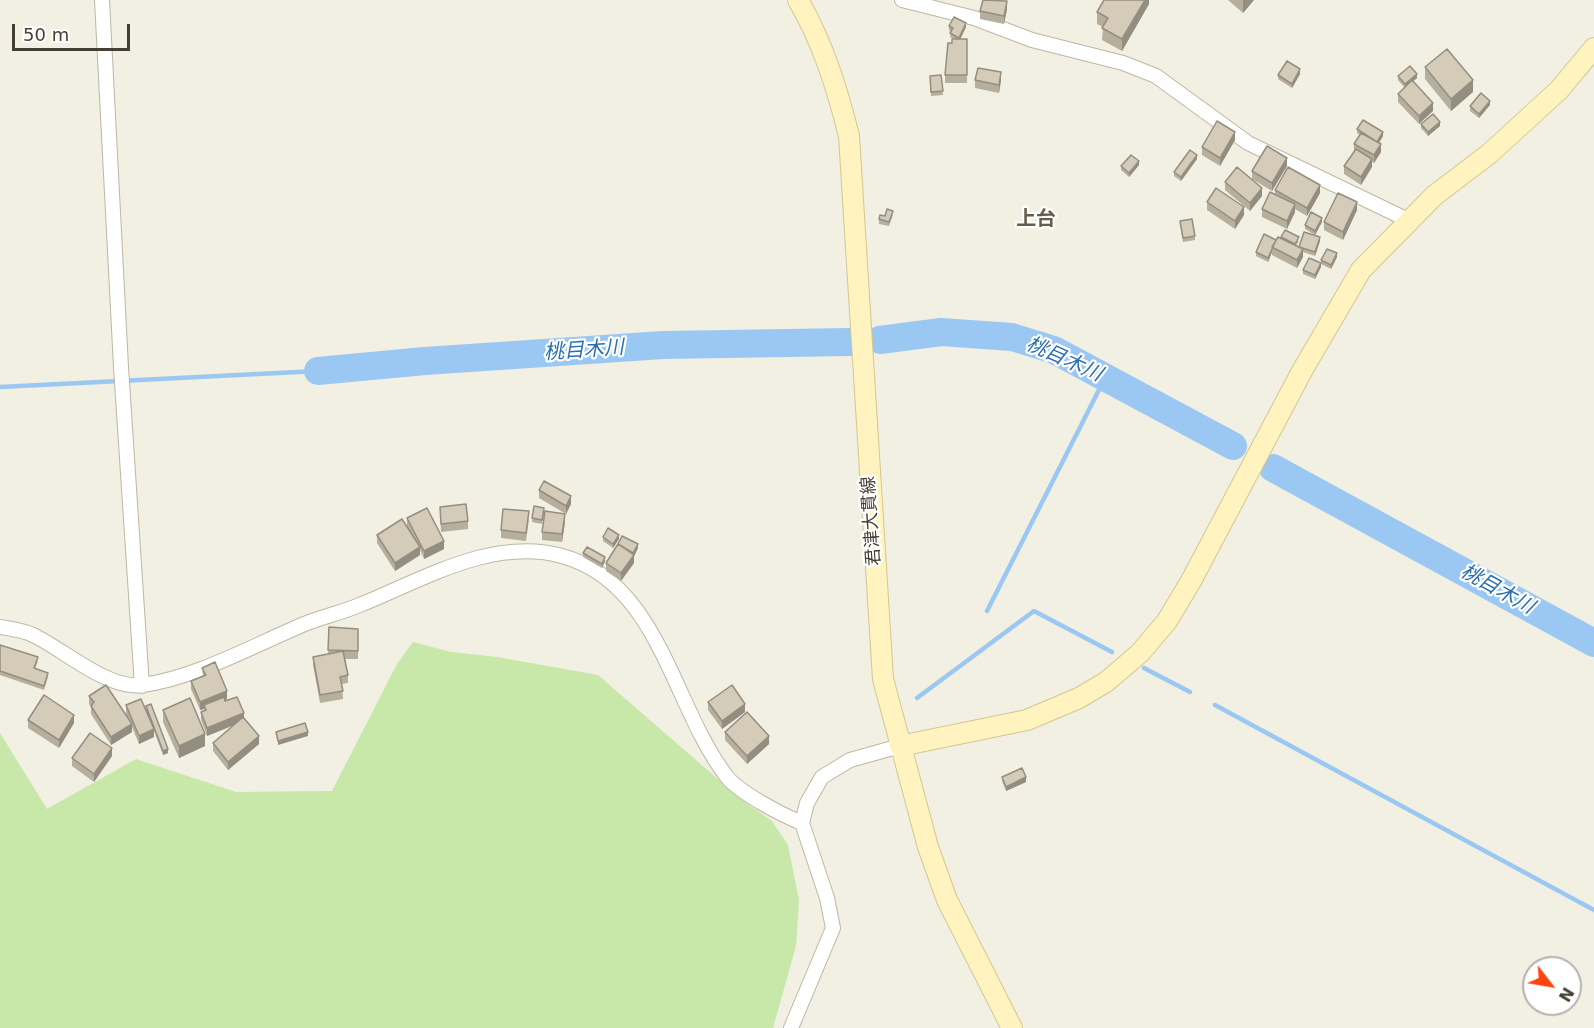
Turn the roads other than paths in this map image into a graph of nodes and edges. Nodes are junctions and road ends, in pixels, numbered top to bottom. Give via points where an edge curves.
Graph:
1 (102, 0) edge
2 (798, 0) edge
3 (902, 0) edge
4 (1594, 48) edge
5 (1408, 220) junction
6 (0, 627) edge
7 (142, 686) junction
8 (900, 746) junction
9 (802, 823) junction
10 (791, 1028) edge
11 (1012, 1028) edge

1 - 7 street
2 - 8 main road, 君津大貫線 via 813,26 836,85 849,136 883,679
3 - 5 street via 974,18 1032,40 1123,63 1156,76 1248,143
4 - 5 main road via 1559,90
5 - 8 main road via 1361,270 1302,371 1191,581 1167,621 1140,653 1106,682 1028,720
6 - 7 street via 33,635 109,679
7 - 9 street via 203,668 438,570 524,550 563,556 598,571 633,604 706,744 729,779 781,815
8 - 9 street via 850,760 822,777 807,803
8 - 11 main road, 君津大貫線 via 947,900
9 - 10 street via 833,928

